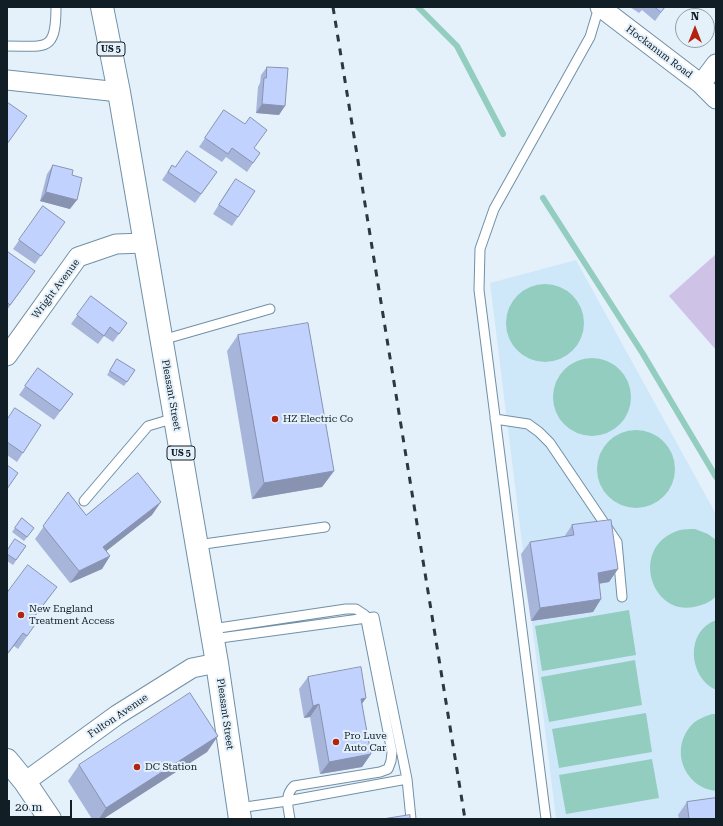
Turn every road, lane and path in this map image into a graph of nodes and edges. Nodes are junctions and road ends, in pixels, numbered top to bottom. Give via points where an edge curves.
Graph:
1 (56, 7) edge
2 (102, 7) edge
3 (599, 7) edge
4 (7, 46) edge
5 (716, 64) edge
6 (7, 80) edge
7 (701, 84) junction
8 (119, 92) junction
9 (716, 99) edge
10 (145, 243) junction
11 (270, 310) dead end
12 (162, 340) junction
13 (7, 356) edge
14 (175, 418) junction
15 (495, 419) junction
16 (84, 501) dead end
17 (325, 527) dead end
18 (197, 545) junction
19 (622, 597) dead end
20 (366, 618) junction
21 (212, 634) junction
22 (217, 662) junction
23 (7, 760) edge
24 (407, 778) junction
25 (25, 782) junction
26 (287, 801) junction
27 (240, 815) edge
28 (50, 819) edge
29 (290, 819) edge
30 (411, 819) edge
31 (546, 819) edge

1 - 4 lane via 55,32 47,44
2 - 8 main road, Pleasant Street / US 5
3 - 7 street, Hockanum Road
3 - 15 lane via 590,37 494,208 480,249 479,290
5 - 7 street
6 - 8 street
7 - 9 street, Hockanum Road
8 - 10 main road, Pleasant Street / US 5
10 - 12 main road, Pleasant Street / US 5
10 - 13 street, Wright Avenue via 116,244 78,257
11 - 12 lane
12 - 14 main road, Pleasant Street / US 5
14 - 16 lane via 148,426
14 - 18 main road, Pleasant Street / US 5
15 - 19 lane via 528,424 550,443 617,542
15 - 31 lane
17 - 18 lane
18 - 21 main road, Pleasant Street / US 5
20 - 21 lane via 356,609 346,609
20 - 24 lane via 374,617
20 - 26 lane via 392,761 388,769 380,772 294,786 288,792
21 - 22 main road, Pleasant Street / US 5
22 - 25 street, Fulton Avenue via 192,668 117,715
22 - 27 main road, Pleasant Street / US 5
23 - 25 main road
24 - 26 lane
24 - 30 lane
25 - 28 main road
26 - 27 lane
26 - 29 lane

